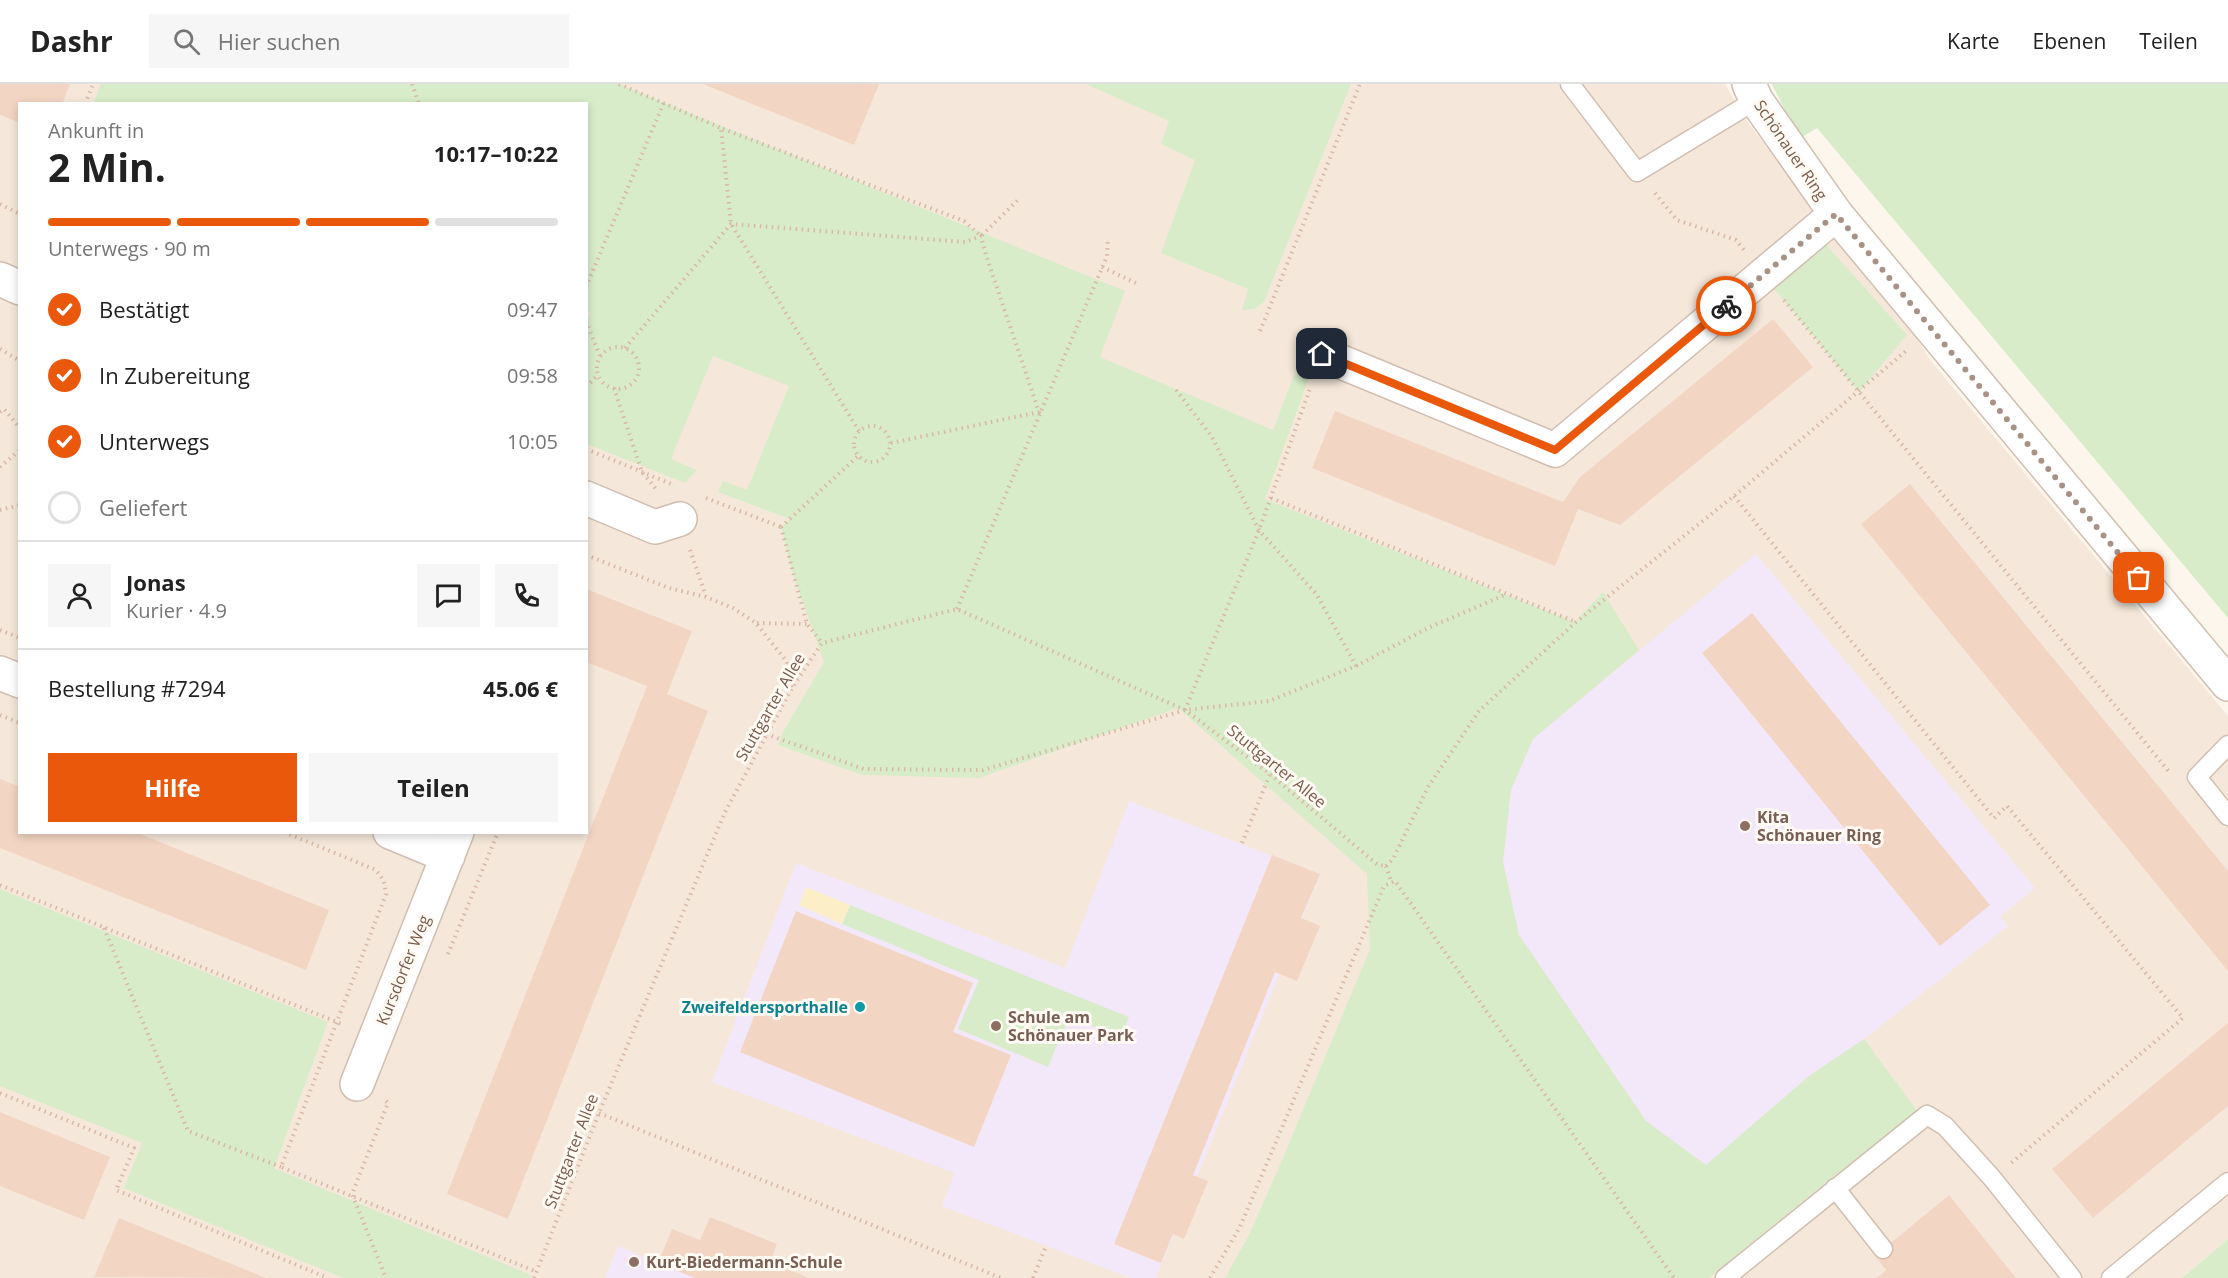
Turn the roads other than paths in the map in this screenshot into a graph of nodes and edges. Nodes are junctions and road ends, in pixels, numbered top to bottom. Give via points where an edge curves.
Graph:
1 (1570, 84) edge
2 (1752, 92) edge
3 (1836, 214) junction
4 (0, 279) edge
5 (18, 287) edge
6 (1322, 354) road end
7 (588, 499) edge
8 (680, 519) road end
9 (0, 673) edge
10 (18, 680) edge
11 (2228, 684) edge
12 (2228, 745) edge
13 (2228, 816) edge
14 (400, 834) edge
15 (453, 844) edge
16 (357, 1084) road end
17 (2228, 1182) edge
18 (1835, 1188) junction
19 (1883, 1249) dead end
20 (1725, 1278) edge
21 (2072, 1278) edge
22 (2111, 1278) edge

1 - 2 lane via 1638,172
2 - 3 street, Schönauer Ring
3 - 6 street via 1555,450
3 - 11 street, Schönauer Ring
4 - 5 street
7 - 8 street via 656,527
9 - 10 street
12 - 13 lane via 2197,777
14 - 15 street, Kursdorfer Weg
15 - 16 street, Kursdorfer Weg
17 - 22 lane
18 - 19 lane
18 - 20 lane
18 - 21 lane via 1928,1115 1945,1126 1992,1178

